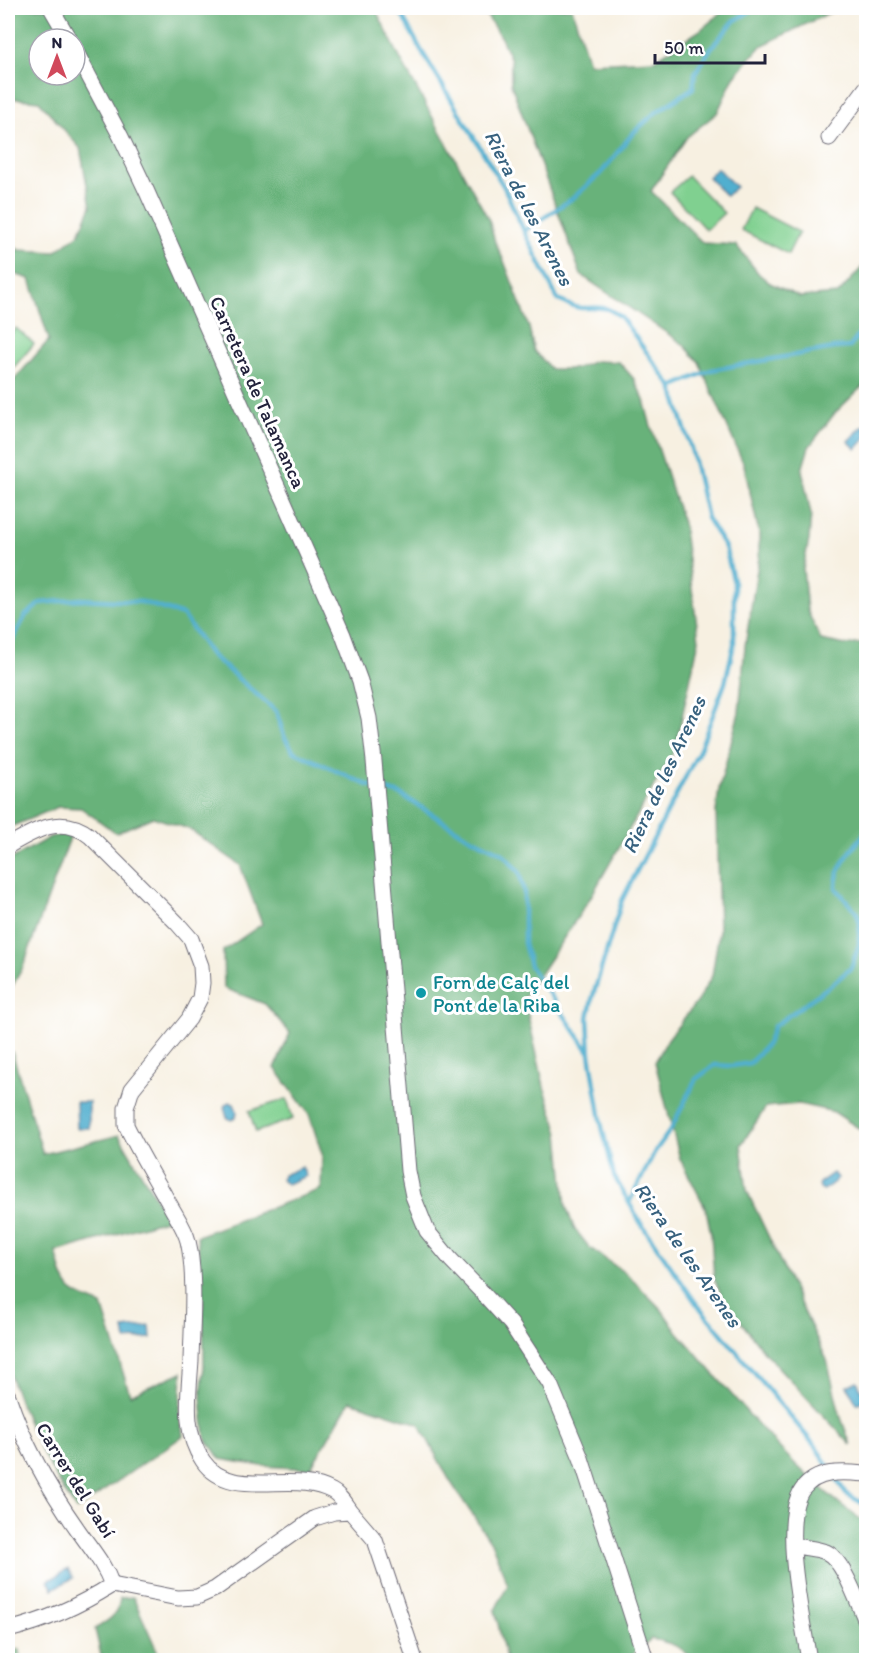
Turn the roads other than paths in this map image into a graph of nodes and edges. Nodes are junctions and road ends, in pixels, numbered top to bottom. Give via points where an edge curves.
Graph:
1 (51, 8) edge
2 (62, 27) edge
3 (87, 73) edge
4 (867, 88) edge
5 (829, 138) dead end
6 (8, 846) edge
7 (8, 1396) edge
8 (867, 1474) edge
9 (350, 1511) junction
10 (793, 1545) junction
11 (112, 1585) junction
12 (867, 1621) edge
13 (8, 1630) edge
14 (415, 1660) edge
15 (646, 1660) edge
16 (809, 1660) edge

1 - 2 street
3 - 15 street, Carretera de Talamanca via 147,192 343,635 365,699 380,820 393,1004 413,1196 431,1237 511,1324 550,1384 581,1458
4 - 5 street
6 - 9 street via 45,828 66,824 80,828 191,939 201,966 200,998 189,1019 132,1089 126,1125 188,1239 192,1297 187,1404 194,1444 204,1462 230,1481 312,1484 332,1491
7 - 11 street, Carrer del Gabí via 37,1462 78,1531 100,1559
8 - 10 street via 832,1473 811,1481 801,1491 795,1510
9 - 11 street via 315,1518 197,1597 178,1598
9 - 14 street via 375,1539
10 - 12 street via 833,1556
10 - 16 street
11 - 13 street via 56,1615

